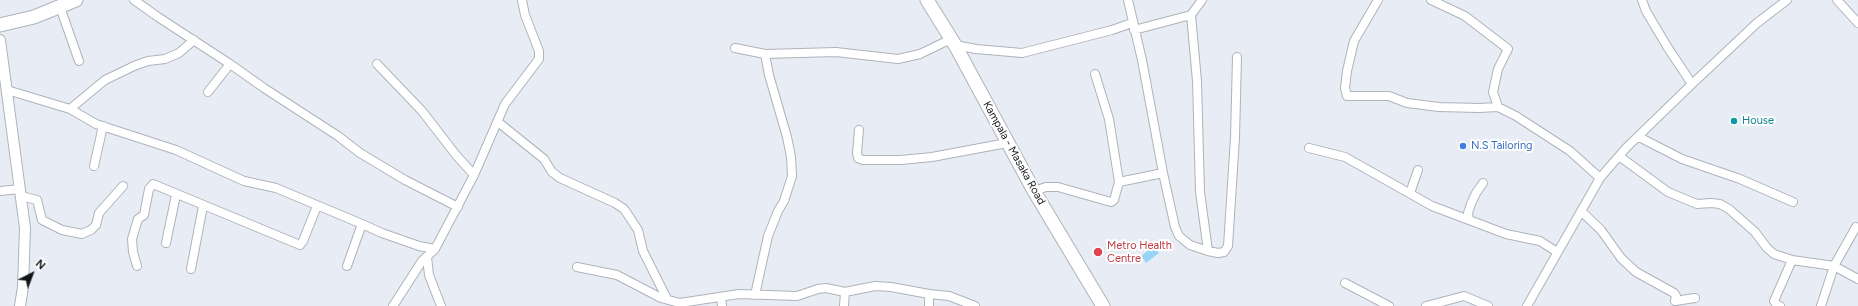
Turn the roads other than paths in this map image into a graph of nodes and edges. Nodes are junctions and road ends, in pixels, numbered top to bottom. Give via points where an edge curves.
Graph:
1 (76, 0) edge
2 (134, 0) edge
3 (522, 0) edge
4 (927, 0) edge
5 (1128, 0) edge
6 (1202, 0) edge
7 (1378, 0) edge
8 (1431, 0) edge
9 (1642, 0) edge
10 (1787, 0) edge
11 (1838, 0) edge
12 (60, 7) junction
13 (1190, 15) junction
14 (1858, 23) edge
15 (0, 25) edge
16 (1133, 27) junction
17 (0, 40) edge
18 (194, 40) junction
19 (953, 42) junction
20 (735, 48) dead end
21 (976, 49) junction
22 (765, 54) junction
23 (1237, 57) dead end
24 (78, 61) dead end
25 (963, 61) junction
26 (230, 64) junction
27 (377, 64) dead end
28 (1095, 74) dead end
29 (1692, 84) junction
30 (7, 90) junction
31 (208, 92) dead end
32 (1498, 107) junction
33 (70, 109) junction
34 (498, 122) junction
35 (103, 126) junction
36 (859, 130) dead end
37 (1639, 136) junction
38 (1007, 143) junction
39 (1309, 148) dead end
40 (1620, 156) junction
41 (94, 166) dead end
42 (1418, 170) dead end
43 (1163, 173) junction
44 (474, 175) junction
45 (1600, 178) junction
46 (1120, 182) junction
47 (1482, 183) dead end
48 (123, 186) dead end
49 (0, 191) edge
50 (1034, 191) junction
51 (21, 192) junction
52 (1410, 193) junction
53 (176, 195) junction
54 (1793, 202) dead end
55 (204, 206) junction
56 (318, 206) junction
57 (458, 207) junction
58 (1581, 211) junction
59 (1469, 220) junction
60 (362, 224) junction
61 (1856, 227) dead end
62 (166, 243) dead end
63 (435, 249) junction
64 (1208, 251) junction
65 (1557, 252) junction
66 (427, 257) junction
67 (1792, 260) junction
68 (137, 266) dead end
69 (347, 266) dead end
70 (1834, 266) junction
71 (577, 267) dead end
72 (192, 269) dead end
73 (1858, 279) edge
74 (1345, 283) dead end
75 (845, 292) junction
76 (929, 294) junction
77 (755, 295) junction
78 (721, 297) junction
79 (1695, 298) dead end
80 (667, 300) junction
81 (20, 306) edge
82 (393, 306) edge
83 (441, 306) edge
84 (722, 306) edge
85 (844, 306) edge
86 (929, 306) edge
87 (975, 306) edge
88 (1103, 306) edge
89 (1389, 306) edge
90 (1426, 306) edge
91 (1488, 306) edge
92 (1528, 306) edge
93 (1780, 306) edge
94 (1821, 306) edge

1 - 12 main road
2 - 18 street
3 - 34 street via 539,51 539,59 505,104
4 - 19 main road, Kampala - Masaka Road
5 - 16 street
6 - 13 street
7 - 32 street via 1354,41 1345,88 1347,96 1389,96 1407,103 1439,107
8 - 32 street via 1465,16 1508,49 1498,69 1493,92
9 - 29 street via 1668,48
10 - 29 street via 1757,23
11 - 14 street
12 - 15 main road via 34,17
12 - 24 street
13 - 16 street
13 - 64 street via 1197,81 1200,192
16 - 21 street via 1022,53
16 - 43 street via 1142,60
17 - 30 street
18 - 26 street
18 - 33 street via 179,53 165,59 141,63 105,80
19 - 21 street
19 - 22 street via 898,59 836,52
19 - 25 main road, Kampala - Masaka Road
20 - 22 street
21 - 25 street
22 - 77 street via 788,137 792,176 768,236
23 - 64 street via 1228,246 1221,253
25 - 38 main road, Kampala - Masaka Road
26 - 31 street
26 - 57 street via 401,178
27 - 44 street via 422,111
28 - 46 street via 1110,124
29 - 37 street
30 - 33 street
30 - 51 street
32 - 45 street via 1570,151
33 - 35 street
34 - 44 street
34 - 80 street via 544,159 552,172 560,178 624,209 638,230 643,251
35 - 41 street
35 - 56 street via 176,150 244,181 276,188
36 - 38 street via 857,153 858,158 863,160 932,158
37 - 40 street
37 - 54 street via 1682,159 1748,182
38 - 50 main road, Kampala - Masaka Road
39 - 52 street via 1345,157
40 - 45 street
40 - 67 street via 1668,192 1697,204 1720,204 1729,209 1755,232 1774,254
42 - 52 street
43 - 46 street
43 - 64 street via 1179,236 1190,245
44 - 57 street
45 - 58 street
46 - 50 street via 1114,200 1110,202 1058,187
47 - 59 street via 1471,204
48 - 51 street via 99,213 96,225 82,234 62,230 42,220 37,200
49 - 51 street
50 - 88 main road, Kampala - Masaka Road
51 - 81 street via 25,228
52 - 59 street via 1432,206
53 - 55 street
53 - 62 street
53 - 68 street via 153,184 149,189 144,215 138,219 132,239
55 - 56 street via 300,245
55 - 72 street
56 - 60 street
57 - 63 street
58 - 65 street
58 - 79 street via 1601,230 1621,258 1636,272 1674,293 1675,301
59 - 65 street via 1501,232 1540,241
60 - 63 street via 419,246
60 - 69 street
61 - 70 street
63 - 66 street
65 - 92 street
66 - 82 street
66 - 83 street via 430,275
67 - 70 street
67 - 93 street via 1774,301
70 - 73 street
70 - 94 street
71 - 80 street via 617,275
74 - 89 street
75 - 76 street via 875,286
75 - 77 street via 826,288 797,296
75 - 85 street
76 - 86 street
76 - 87 street via 949,296
77 - 78 street
78 - 80 street via 680,303
78 - 84 street
90 - 91 street via 1464,296

